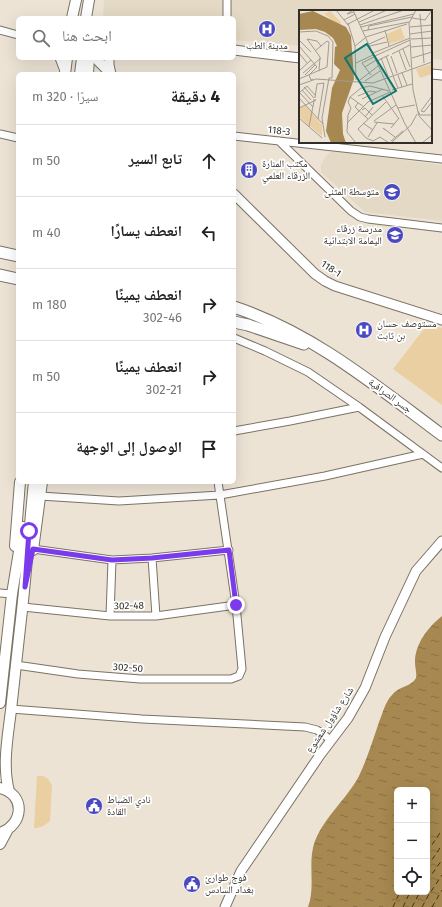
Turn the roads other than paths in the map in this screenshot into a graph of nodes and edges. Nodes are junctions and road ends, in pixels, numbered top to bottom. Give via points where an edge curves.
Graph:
1 (76, 0) edge
2 (81, 0) edge
3 (89, 0) edge
4 (93, 0) edge
5 (227, 0) edge
6 (72, 16) edge
7 (80, 16) edge
8 (86, 16) edge
9 (93, 16) edge
10 (227, 16) edge
11 (0, 30) edge
12 (16, 34) edge
13 (236, 50) edge
14 (299, 58) edge
15 (60, 60) edge
16 (67, 60) edge
17 (75, 60) edge
18 (82, 60) edge
19 (89, 60) edge
20 (97, 60) edge
21 (109, 60) edge
22 (64, 72) edge
23 (65, 72) edge
24 (74, 72) edge
25 (80, 72) edge
26 (88, 72) edge
27 (109, 72) edge
28 (111, 72) edge
29 (432, 74) edge
30 (442, 75) edge
31 (0, 134) edge
32 (236, 136) edge
33 (16, 138) edge
34 (279, 141) junction
35 (442, 158) edge
36 (236, 196) edge
37 (442, 228) edge
38 (0, 252) edge
39 (16, 256) edge
40 (0, 275) edge
41 (16, 279) edge
42 (236, 308) edge
43 (442, 320) edge
44 (236, 323) edge
45 (236, 339) edge
46 (337, 358) junction
47 (359, 407) junction
48 (236, 430) edge
49 (442, 435) edge
50 (423, 454) junction
51 (442, 468) edge
52 (20, 484) edge
53 (28, 484) edge
54 (34, 484) edge
55 (42, 484) edge
56 (218, 484) edge
57 (220, 495) junction
58 (40, 496) junction
59 (26, 530) junction
60 (442, 541) edge
61 (33, 549) junction
62 (229, 550) junction
63 (152, 558) junction
64 (112, 560) junction
65 (25, 587) junction
66 (13, 590) junction
67 (0, 593) edge
68 (236, 605) junction
69 (23, 607) junction
70 (110, 616) junction
71 (156, 616) junction
72 (16, 665) junction
73 (2, 668) edge
74 (0, 703) edge
75 (11, 709) junction
76 (331, 740) junction
77 (4, 790) edge
78 (3, 832) edge
79 (0, 844) edge
80 (225, 907) edge

1 - 6 main road
2 - 7 main road
3 - 8 main road
4 - 9 main road
5 - 10 street
11 - 12 street
13 - 14 street
15 - 22 street
16 - 23 main road
17 - 24 main road
18 - 25 main road
19 - 26 main road
20 - 27 street
21 - 28 street
29 - 30 street
31 - 33 street
32 - 34 street, 118-3
34 - 35 street, 118-3
34 - 37 street via 360,217
36 - 43 street, 118-1 via 325,282
38 - 39 main road
40 - 41 main road
42 - 46 main road via 257,314 299,334
44 - 46 main road via 293,340
45 - 47 street via 308,372
46 - 49 main road, جسر الصرافية
47 - 48 street
47 - 50 street
50 - 51 street
50 - 57 street via 325,476
52 - 66 main road
53 - 59 main road
54 - 59 main road
55 - 58 main road
56 - 57 street
57 - 58 street via 119,501
57 - 62 street
58 - 61 main road
59 - 65 main road
59 - 66 main road
60 - 76 street, شارع شاؤول شعشوع via 416,571 388,630 365,688 348,718
61 - 64 street
61 - 65 main road
62 - 63 street
62 - 68 street
63 - 64 street
63 - 71 street
64 - 70 street
65 - 69 main road
66 - 67 street
66 - 73 main road
68 - 71 street, 302-48
68 - 72 street, 302-50 via 242,669 239,676 231,679 140,679
69 - 70 street, 302-48
69 - 72 main road
70 - 71 street, 302-48
72 - 75 main road
73 - 74 main road
75 - 76 street via 305,727 317,730
75 - 77 main road
76 - 80 street, شارع شاؤول شعشوع via 241,872
77 - 78 main road via 14,796 19,811 14,824
78 - 79 main road

